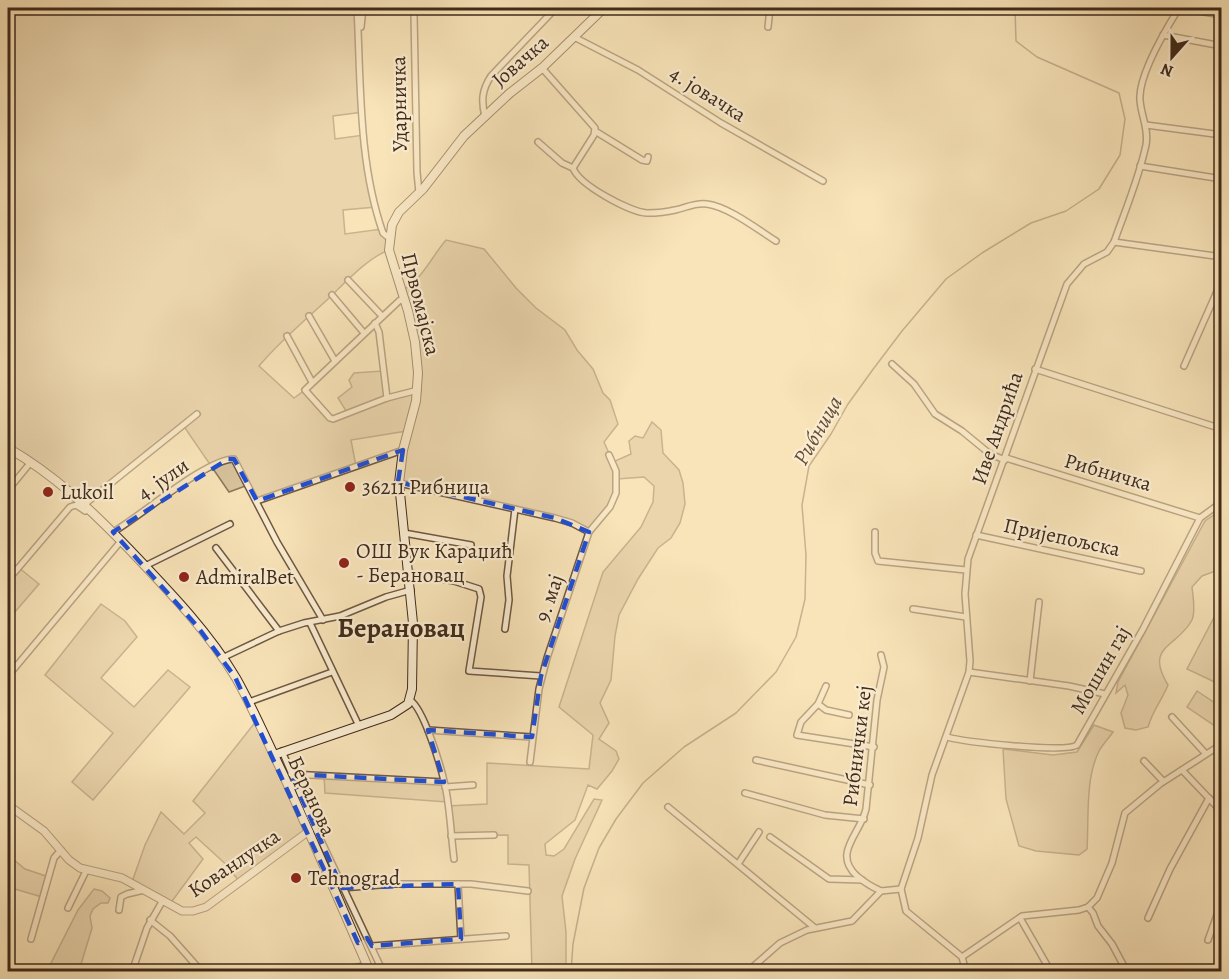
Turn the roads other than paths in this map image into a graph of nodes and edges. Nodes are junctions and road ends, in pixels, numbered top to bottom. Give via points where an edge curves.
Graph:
1 (357, 8) edge
2 (363, 8) edge
3 (556, 8) edge
4 (604, 8) edge
5 (770, 8) edge
6 (1179, 8) edge
7 (414, 14) dead end
8 (1221, 15) edge
9 (768, 27) dead end
10 (1163, 35) junction
11 (574, 37) junction
12 (359, 43) junction
13 (1221, 46) edge
14 (542, 68) junction
15 (485, 117) junction
16 (1146, 125) junction
17 (595, 131) junction
18 (1221, 135) edge
19 (538, 142) dead end
20 (648, 157) dead end
21 (1140, 166) junction
22 (573, 168) junction
23 (1221, 179) edge
24 (824, 181) dead end
25 (419, 193) junction
26 (389, 238) junction
27 (776, 241) dead end
28 (1114, 242) junction
29 (1221, 257) edge
30 (348, 280) dead end
31 (1221, 280) edge
32 (332, 295) dead end
33 (404, 298) junction
34 (309, 316) dead end
35 (382, 316) junction
36 (375, 323) junction
37 (364, 333) junction
38 (287, 336) dead end
39 (335, 361) junction
40 (892, 364) dead end
41 (1184, 366) dead end
42 (1035, 369) junction
43 (312, 382) junction
44 (418, 390) junction
45 (387, 398) junction
46 (197, 414) dead end
47 (1221, 418) edge
48 (1219, 428) edge
49 (8, 448) edge
50 (403, 450) junction
51 (609, 455) dead end
52 (1005, 459) junction
53 (31, 462) junction
54 (399, 483) junction
55 (8, 490) edge
56 (257, 501) junction
57 (1221, 502) edge
58 (84, 504) junction
59 (514, 509) junction
60 (1200, 518) junction
61 (230, 524) dead end
62 (111, 530) junction
63 (589, 532) junction
64 (875, 532) dead end
65 (405, 533) junction
66 (976, 535) junction
67 (121, 541) junction
68 (471, 545) dead end
69 (216, 548) dead end
70 (145, 567) junction
71 (966, 570) junction
72 (1141, 571) dead end
73 (409, 573) junction
74 (8, 580) edge
75 (411, 590) junction
76 (1039, 602) dead end
77 (913, 609) dead end
78 (966, 617) junction
79 (321, 621) junction
80 (310, 622) junction
81 (505, 629) dead end
82 (279, 631) junction
83 (314, 633) junction
84 (881, 655) dead end
85 (222, 658) junction
86 (332, 672) junction
87 (969, 672) junction
88 (8, 676) edge
89 (541, 676) junction
90 (1030, 681) junction
91 (826, 686) dead end
92 (1105, 694) junction
93 (410, 700) junction
94 (249, 702) junction
95 (818, 704) junction
96 (849, 715) dead end
97 (1172, 717) dead end
98 (359, 726) junction
99 (428, 730) junction
100 (532, 737) junction
101 (947, 737) junction
102 (1221, 744) edge
103 (874, 747) junction
104 (278, 753) junction
105 (1206, 754) junction
106 (756, 760) dead end
107 (1144, 761) dead end
108 (530, 762) dead end
109 (1182, 770) junction
110 (291, 774) junction
111 (1163, 781) junction
112 (445, 784) junction
113 (473, 784) dead end
114 (870, 785) junction
115 (745, 793) dead end
116 (1209, 798) junction
117 (8, 805) edge
118 (668, 807) dead end
119 (1221, 812) edge
120 (864, 819) junction
121 (309, 831) junction
122 (759, 832) dead end
123 (494, 835) dead end
124 (451, 836) junction
125 (770, 837) dead end
126 (61, 850) junction
127 (453, 859) dead end
128 (738, 864) junction
129 (86, 871) junction
130 (862, 880) junction
131 (458, 884) junction
132 (342, 888) junction
133 (145, 889) junction
134 (901, 889) junction
135 (528, 891) dead end
136 (881, 891) junction
137 (163, 900) junction
138 (1221, 901) edge
139 (1088, 907) junction
140 (68, 908) dead end
141 (119, 910) dead end
142 (1020, 918) junction
143 (1149, 918) dead end
144 (150, 921) junction
145 (815, 928) junction
146 (506, 936) dead end
147 (367, 938) junction
148 (31, 939) dead end
149 (461, 939) junction
150 (1208, 940) dead end
151 (358, 943) junction
152 (372, 946) junction
153 (962, 957) junction
154 (368, 968) edge
155 (132, 972) edge
156 (202, 972) edge
157 (336, 972) edge
158 (383, 972) edge
159 (747, 972) edge
160 (966, 972) edge
161 (1051, 972) edge
162 (1127, 972) edge

1 - 12 street
2 - 12 street
3 - 15 street via 483,88
4 - 11 main road, Јовачка
5 - 9 street
6 - 8 street
6 - 10 street
7 - 25 street, Ударничка
10 - 13 street
10 - 16 street via 1142,82 1139,99
11 - 14 main road, Јовачка
11 - 24 street, 4. јовачка via 638,70
12 - 26 street via 369,182 383,233
14 - 15 main road, Јовачка
14 - 17 street
15 - 25 main road, Првомајска via 464,136
16 - 18 street
16 - 21 street
17 - 20 street via 642,160
17 - 22 street
19 - 22 street
21 - 23 street
21 - 28 street
22 - 27 street via 607,197 643,212 709,204
25 - 26 main road, Првомајска via 396,215
26 - 33 main road, Првомајска via 390,255
28 - 29 street
28 - 42 street, Иве Андрића via 1107,252 1084,264 1067,284
30 - 35 street, Првомајска
31 - 41 street
32 - 37 street
33 - 35 street
33 - 44 main road, Првомајска via 416,350
34 - 39 street
35 - 36 street
36 - 37 street
36 - 45 street
37 - 39 street
38 - 43 street
39 - 43 street
40 - 52 street, Рибничка via 914,384 935,414 990,454
42 - 48 street
42 - 52 street, Иве Андрића
43 - 45 street via 305,390 333,419
44 - 45 street
44 - 50 main road, Првомајска
46 - 58 street
47 - 48 street
49 - 53 main road, Беранова
50 - 54 main road, Првомајска
50 - 56 street
51 - 63 street, 9. мај via 616,471 616,493 610,507
52 - 60 street, Рибничка
52 - 66 street, Иве Андрића
53 - 55 street
53 - 58 main road, Беранова
54 - 59 street
54 - 65 main road, Првомајска
56 - 62 street, 4. јули via 234,459 222,460 133,521
56 - 79 street
57 - 60 street, Мошин гај
58 - 62 main road, Беранова
59 - 63 street via 572,523
59 - 81 street
60 - 92 street, Мошин гај
61 - 70 street
62 - 67 main road, Беранова
62 - 74 street via 76,505 70,507
63 - 89 street, 9. мај
64 - 71 street via 878,561
65 - 68 street
65 - 73 main road, Првомајска
66 - 71 street, Иве Андрића
66 - 72 street, Пријепољска
67 - 70 main road, Беранова
67 - 88 street
69 - 82 street
70 - 85 main road, Беранова
71 - 78 street, Иве Андрића
73 - 75 main road, Првомајска
73 - 89 street via 470,585 480,591 469,671
75 - 79 street
75 - 93 main road, Првомајска via 414,651
76 - 90 street
77 - 78 street
78 - 87 street, Иве Андрића
79 - 80 street
79 - 83 street
80 - 82 street
80 - 83 street
82 - 85 street
83 - 86 street
84 - 103 street, Рибнички кеј via 884,667
85 - 94 main road, Беранова
86 - 94 street
86 - 98 street
87 - 90 street
87 - 101 street, Иве Андрића
89 - 100 street, 9. мај
90 - 92 street
91 - 95 street
92 - 101 street, Мошин гај via 1072,748
93 - 98 main road via 399,711
93 - 99 street
94 - 104 main road, Беранова
95 - 96 street
95 - 103 street via 801,722 797,735
97 - 105 street
98 - 104 main road
99 - 100 street
99 - 112 street
100 - 108 street, 9. мај
101 - 134 street, Иве Андрића
102 - 105 street
103 - 114 street, Рибнички кеј
104 - 110 street, Беранова
104 - 121 main road, Беранова
105 - 109 street
106 - 114 street
107 - 111 street
109 - 111 street
109 - 116 street
110 - 112 street
110 - 132 street, Беранова
111 - 139 street via 1125,813 1112,863 1097,898
112 - 113 street
112 - 124 street
114 - 120 street, Рибнички кеј
115 - 120 street via 825,815
116 - 119 street
116 - 143 street via 1170,869
117 - 126 street, Кованлучка via 44,831
118 - 128 street
120 - 130 street, Рибнички кеј via 846,854 850,869
121 - 137 street, Кованлучка via 206,907 187,912
121 - 151 main road, Беранова
122 - 128 street
123 - 124 street
124 - 127 street
125 - 130 street via 829,879
126 - 129 street, Кованлучка
126 - 148 street via 54,858
128 - 145 street
129 - 133 street, Кованлучка via 122,878
129 - 140 street
130 - 136 street, Рибнички кеј
131 - 132 street
131 - 135 street
131 - 149 street
132 - 147 street, Беранова
133 - 137 street, Кованлучка
133 - 141 street via 121,897
134 - 136 street
134 - 153 street via 906,911
136 - 145 street via 852,921
137 - 144 street
138 - 150 street
139 - 142 street
139 - 162 street
142 - 153 street
142 - 161 street
144 - 155 street
144 - 156 street via 170,936
145 - 159 street via 780,943
146 - 149 street
147 - 151 street
147 - 152 street, Беранова
149 - 152 street
151 - 154 main road, Беранова
152 - 158 street, Беранова
153 - 160 street
154 - 157 street

